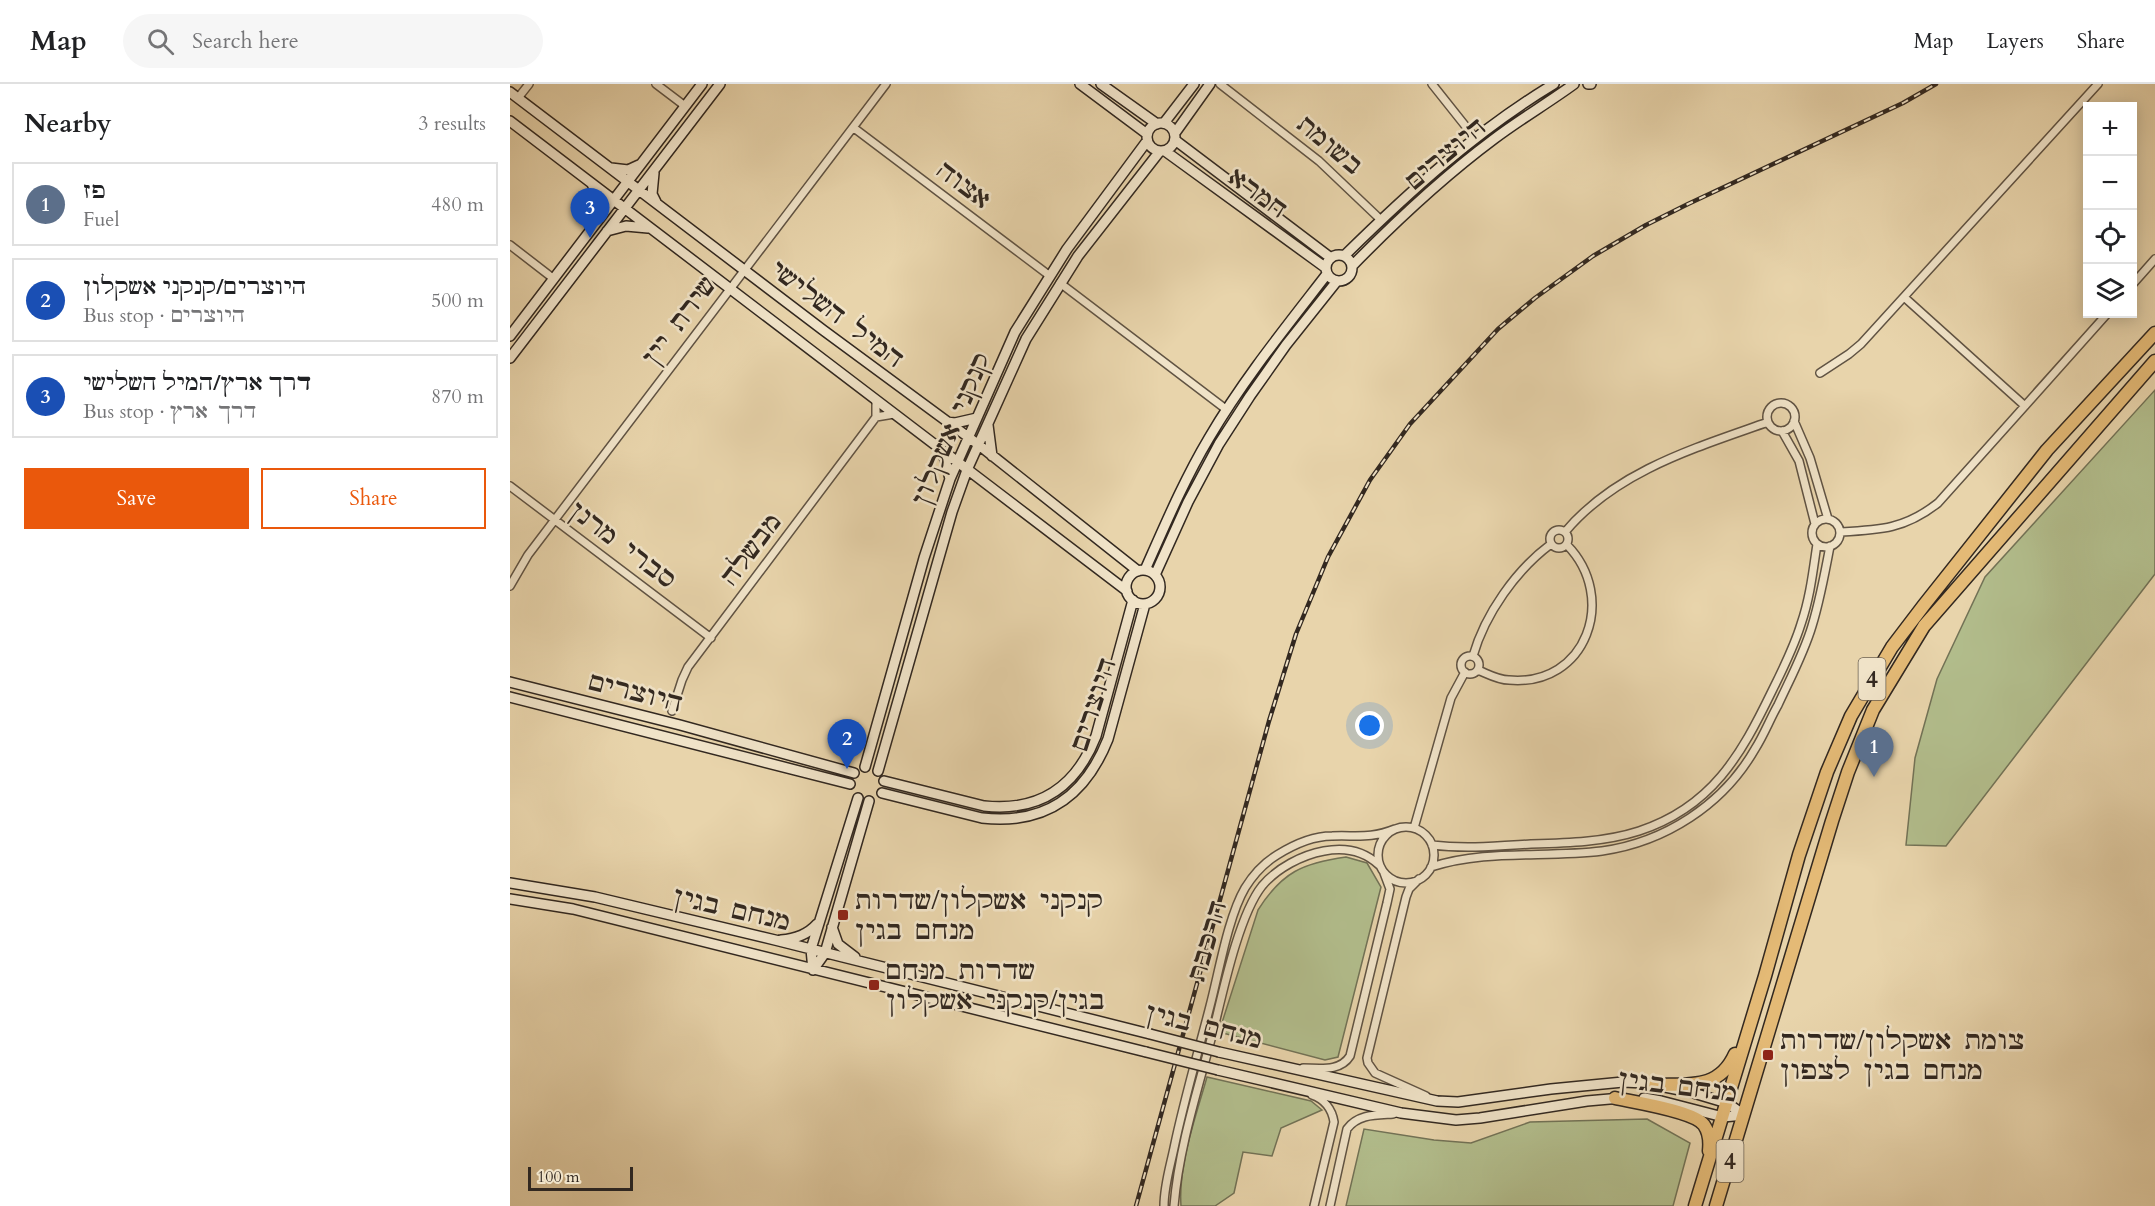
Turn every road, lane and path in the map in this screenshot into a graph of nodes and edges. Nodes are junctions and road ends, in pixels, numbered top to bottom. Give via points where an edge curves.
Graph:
1 (529, 84) edge
2 (656, 84) edge
3 (702, 84) edge
4 (720, 84) edge
5 (886, 84) edge
6 (1080, 84) edge
7 (1101, 84) edge
8 (1194, 84) edge
9 (1210, 84) edge
10 (1220, 84) edge
11 (1432, 84) edge
12 (1554, 84) edge
13 (1574, 84) edge
14 (2098, 84) edge
15 (514, 95) edge
16 (685, 106) junction
17 (510, 121) edge
18 (1160, 123) junction
19 (854, 128) junction
20 (1175, 136) junction
21 (1147, 138) junction
22 (1475, 138) junction
23 (1162, 151) junction
24 (643, 162) junction
25 (609, 167) junction
26 (654, 169) junction
27 (591, 182) junction
28 (628, 182) junction
29 (638, 189) junction
30 (614, 200) junction
31 (656, 202) junction
32 (624, 208) junction
33 (1382, 220) junction
34 (596, 223) junction
35 (653, 229) junction
36 (607, 231) junction
37 (510, 245) edge
38 (1344, 256) junction
39 (1331, 258) junction
40 (2155, 259) edge
41 (1352, 266) junction
42 (744, 270) junction
43 (1327, 271) junction
44 (1050, 276) junction
45 (554, 279) junction
46 (2137, 280) edge
47 (1337, 281) junction
48 (1059, 283) junction
49 (730, 288) junction
50 (1904, 297) junction
51 (2103, 318) edge
52 (2155, 333) edge
53 (510, 336) edge
54 (510, 358) edge
55 (2155, 361) edge
56 (1820, 373) dead end
57 (876, 400) junction
58 (2025, 406) junction
59 (1227, 410) junction
60 (894, 414) junction
61 (876, 417) junction
62 (977, 418) junction
63 (946, 421) junction
64 (1794, 421) junction
65 (1768, 422) junction
66 (988, 423) junction
67 (1782, 431) junction
68 (968, 438) junction
69 (979, 445) junction
70 (937, 446) junction
71 (992, 456) junction
72 (958, 461) junction
73 (967, 470) junction
74 (950, 479) junction
75 (988, 485) junction
76 (510, 486) edge
77 (962, 487) junction
78 (1827, 519) junction
79 (555, 520) junction
80 (1815, 524) junction
81 (1565, 532) junction
82 (1840, 532) junction
83 (1551, 544) junction
84 (1817, 544) junction
85 (1567, 545) junction
86 (1830, 546) junction
87 (1141, 571) junction
88 (1155, 576) junction
89 (510, 586) edge
90 (1127, 591) junction
91 (1133, 600) junction
92 (1145, 604) junction
93 (711, 638) junction
94 (1473, 656) junction
95 (1478, 670) junction
96 (1465, 672) junction
97 (510, 682) edge
98 (510, 697) edge
99 (672, 711) junction
100 (658, 719) junction
101 (680, 725) junction
102 (865, 767) junction
103 (878, 771) junction
104 (854, 773) junction
105 (884, 781) junction
106 (850, 784) junction
107 (882, 793) junction
108 (858, 798) junction
109 (869, 801) junction
110 (1414, 828) junction
111 (1395, 829) junction
112 (1432, 845) junction
113 (1379, 865) junction
114 (1431, 867) junction
115 (1384, 873) junction
116 (1419, 879) junction
117 (510, 883) edge
118 (510, 899) edge
119 (819, 923) junction
120 (832, 927) junction
121 (775, 940) junction
122 (811, 949) junction
123 (825, 953) junction
124 (871, 964) junction
125 (813, 970) junction
126 (1754, 1012) junction
127 (1293, 1068) junction
128 (1284, 1085) junction
129 (1655, 1085) junction
130 (1615, 1098) junction
131 (1437, 1101) junction
132 (1727, 1102) junction
133 (1401, 1113) junction
134 (1744, 1115) junction
135 (1723, 1117) junction
136 (1708, 1165) junction
137 (1164, 1206) edge
138 (1174, 1206) edge
139 (1314, 1206) edge
140 (1330, 1206) edge
141 (1695, 1206) edge
142 (1716, 1206) edge

1 - 15 street
2 - 16 street
3 - 16 street
4 - 26 street
5 - 19 street, שירת יין
6 - 21 street
7 - 18 street
8 - 18 street
9 - 20 street
10 - 33 street, בשומת via 1319,161
11 - 22 street
12 - 22 street, היוצרים
13 - 41 street, היוצרים via 1470,157
14 - 50 street
15 - 25 street, המיל השלישי
16 - 24 street
17 - 27 street, המיל השלישי
18 - 20 street via 1170,126
18 - 21 street via 1151,128
19 - 42 street, שירת יין
19 - 44 street, אצוה
20 - 23 street via 1172,147
20 - 39 street, חמרא
21 - 23 street via 1152,148
21 - 44 street, קנקני אשקלון
22 - 33 street, היוצרים
23 - 43 street, חמרא
23 - 48 street, קנקני אשקלון
24 - 25 street via 628,170
24 - 28 street
25 - 28 street, המיל השלישי
26 - 29 street
26 - 31 street via 652,194
27 - 30 street, המיל השלישי
27 - 34 street via 600,199
28 - 29 street, המיל השלישי
28 - 30 street
29 - 31 street, המיל השלישי
29 - 32 street
30 - 32 street, המיל השלישי
30 - 34 street
31 - 42 street, המיל השלישי
32 - 35 street, המיל השלישי
32 - 36 street
33 - 38 street, היוצרים
34 - 45 street
35 - 36 street via 626,226
35 - 49 street, המיל השלישי
36 - 54 street
37 - 45 street
38 - 39 street
38 - 41 street
39 - 43 street
40 - 46 street
41 - 47 street via 1349,277
42 - 49 street, שירת יין
42 - 63 street, המיל השלישי
43 - 47 street
43 - 59 street
44 - 62 street, קנקני אשקלון via 1015,332
45 - 53 street
47 - 88 street via 1286,345 1219,444
48 - 59 street
48 - 66 street, קנקני אשקלון via 1026,339
49 - 57 street, המיל השלישי
49 - 79 street, שירת יין
50 - 56 street via 1861,344
50 - 58 street
51 - 58 street
52 - 126 highway, 4 via 2047,450 1873,676 1827,772
55 - 134 highway, 4 via 1924,626 1873,710 1832,820
57 - 60 street, המיל השלישי
57 - 61 street
58 - 82 street via 1925,512 1894,527
59 - 87 street
60 - 61 street
60 - 70 street, המיל השלישי
61 - 93 street, מבשלה
62 - 63 street
62 - 68 street, קנקני אשקלון
63 - 68 street, המיל השלישי
64 - 65 street via 1793,410 1779,402 1767,412
64 - 67 street
64 - 78 street via 1810,458
65 - 67 street
65 - 81 street via 1679,454 1628,480 1582,512
66 - 69 street, קנקני אשקלון
66 - 71 street
67 - 80 street via 1799,461
68 - 69 street, המיל השלישי
68 - 72 street, קנקני אשקלון
69 - 71 street, המיל השלישי
69 - 73 street, קנקני אשקלון
70 - 72 street, המיל השלישי
70 - 74 street
71 - 87 street, המיל השלישי
72 - 73 street, המיל השלישי
72 - 74 street, קנקני אשקלון
73 - 75 street, המיל השלישי
73 - 77 street, קנקני אשקלון
74 - 102 street, קנקני אשקלון
75 - 77 street
75 - 90 street, המיל השלישי
76 - 79 street, סברי מרנן
77 - 103 street, קנקני אשקלון
78 - 80 street
78 - 82 street via 1835,522
79 - 89 street, שירת יין
79 - 93 street, סברי מרנן
80 - 84 street via 1811,534
81 - 83 street via 1555,531
81 - 85 street via 1569,538
82 - 86 street via 1837,542
83 - 85 street via 1557,548
83 - 94 street via 1531,560 1503,596 1481,633
84 - 86 street
84 - 112 street via 1802,623 1757,722 1722,776 1687,807 1640,831 1607,839 1455,848
85 - 95 street via 1580,560 1593,604 1589,629 1577,653 1558,670 1535,679 1508,680
86 - 114 street via 1812,626 1796,666 1756,749 1731,783 1706,806 1667,831 1619,848 1459,859
87 - 88 street
87 - 90 street via 1132,574
88 - 92 street via 1160,591
90 - 91 street
91 - 92 street
91 - 105 street, היוצרים via 1096,736 1080,770 1066,783 1032,803 998,808
92 - 107 street, היוצרים via 1100,760 1089,777 1055,806 1017,819 998,820
93 - 99 street, מבשלה via 684,673
94 - 95 street via 1479,661
94 - 96 street via 1463,659 1461,666
95 - 96 street via 1472,674
96 - 110 street via 1451,698
97 - 100 street, היוצרים
98 - 106 street, היוצרים
99 - 100 street
99 - 101 street
100 - 101 street, היוצרים
101 - 104 street, היוצרים
102 - 103 street
102 - 104 street
103 - 105 street
104 - 106 street
105 - 107 street
106 - 108 street
107 - 109 street
108 - 109 street
108 - 119 street
109 - 120 street
110 - 111 street
110 - 112 street via 1427,836
111 - 113 street via 1378,848
111 - 137 street, הרכבת via 1376,836 1315,837 1276,856 1256,872 1245,888 1236,908 1179,1126
112 - 114 street
113 - 115 street
113 - 138 street, הרכבת via 1367,855 1349,850 1314,853 1274,875 1250,905 1195,1099
114 - 116 street
115 - 116 street via 1401,882
115 - 127 street via 1390,889 1350,1056 1337,1067
116 - 131 street via 1406,897 1367,1058 1375,1073
117 - 121 street, מנחם בגין via 595,897
118 - 125 street, מנחם בגין via 573,909
119 - 121 street via 801,935
119 - 122 street
120 - 123 street
120 - 124 street via 838,944
121 - 122 street, מנחם בגין
122 - 123 street, מנחם בגין
122 - 125 street
123 - 124 street, מנחם בגין
123 - 125 street
124 - 127 street, מנחם בגין, bridge
125 - 128 street, מנחם בגין, bridge
126 - 129 highway via 1730,1067 1722,1075 1693,1083
126 - 132 highway, 4
127 - 131 street, מנחם בגין
128 - 133 street, מנחם בגין
128 - 139 street via 1319,1098 1333,1115
129 - 131 street, מנחם בגין via 1623,1082 1458,1102
129 - 132 street, מנחם בגין
130 - 133 street, מנחם בגין via 1480,1119
130 - 135 street, מנחם בגין via 1661,1101
130 - 136 highway via 1698,1119 1705,1125 1710,1140
132 - 134 street, מנחם בגין
132 - 135 highway, 4
133 - 140 street via 1364,1116 1351,1124
134 - 135 street, מנחם בגין
134 - 142 highway, 4
135 - 136 highway, 4
136 - 141 highway, 4

